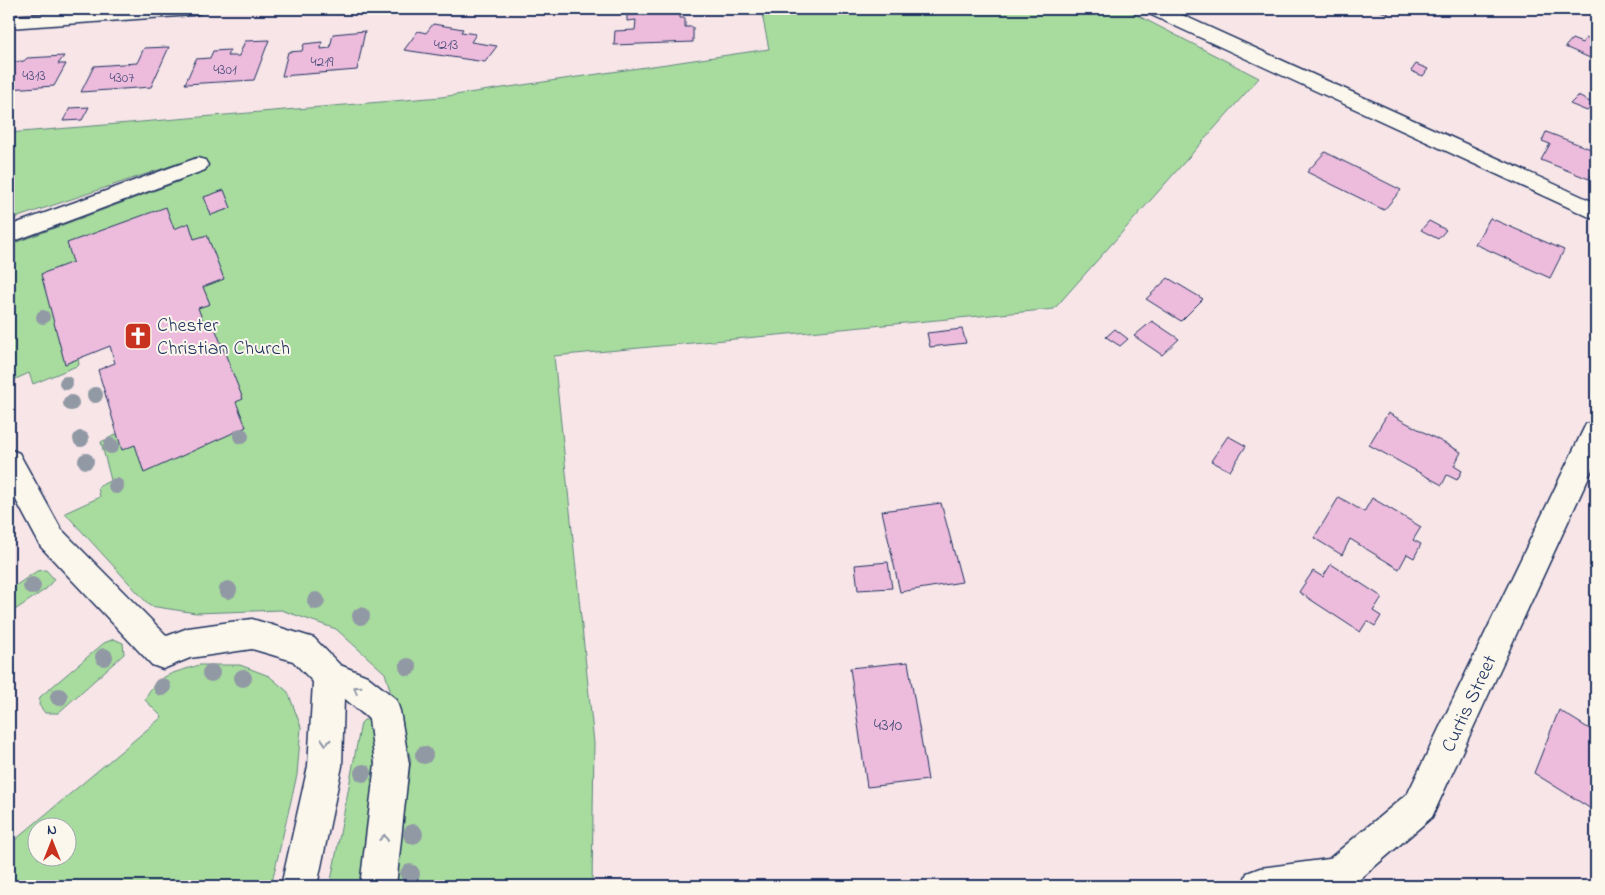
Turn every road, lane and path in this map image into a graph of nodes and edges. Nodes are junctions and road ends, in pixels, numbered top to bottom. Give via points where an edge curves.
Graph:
1 (193, 9) edge
2 (1154, 9) edge
3 (9, 22) edge
4 (197, 165) dead end
5 (1596, 212) edge
6 (9, 235) edge
7 (1596, 432) edge
8 (9, 461) edge
9 (328, 676) junction
10 (1340, 881) edge
11 (299, 886) edge
12 (378, 886) edge
13 (1260, 886) edge

1 - 3 street
2 - 5 street
4 - 6 street
7 - 10 street, Curtis Street via 1420,806
8 - 9 street via 51,538 163,654 188,643 252,634 303,649
9 -> 11 street via 324,766
12 -> 9 street via 392,764 384,711 356,688
10 - 13 street, Curtis Street

